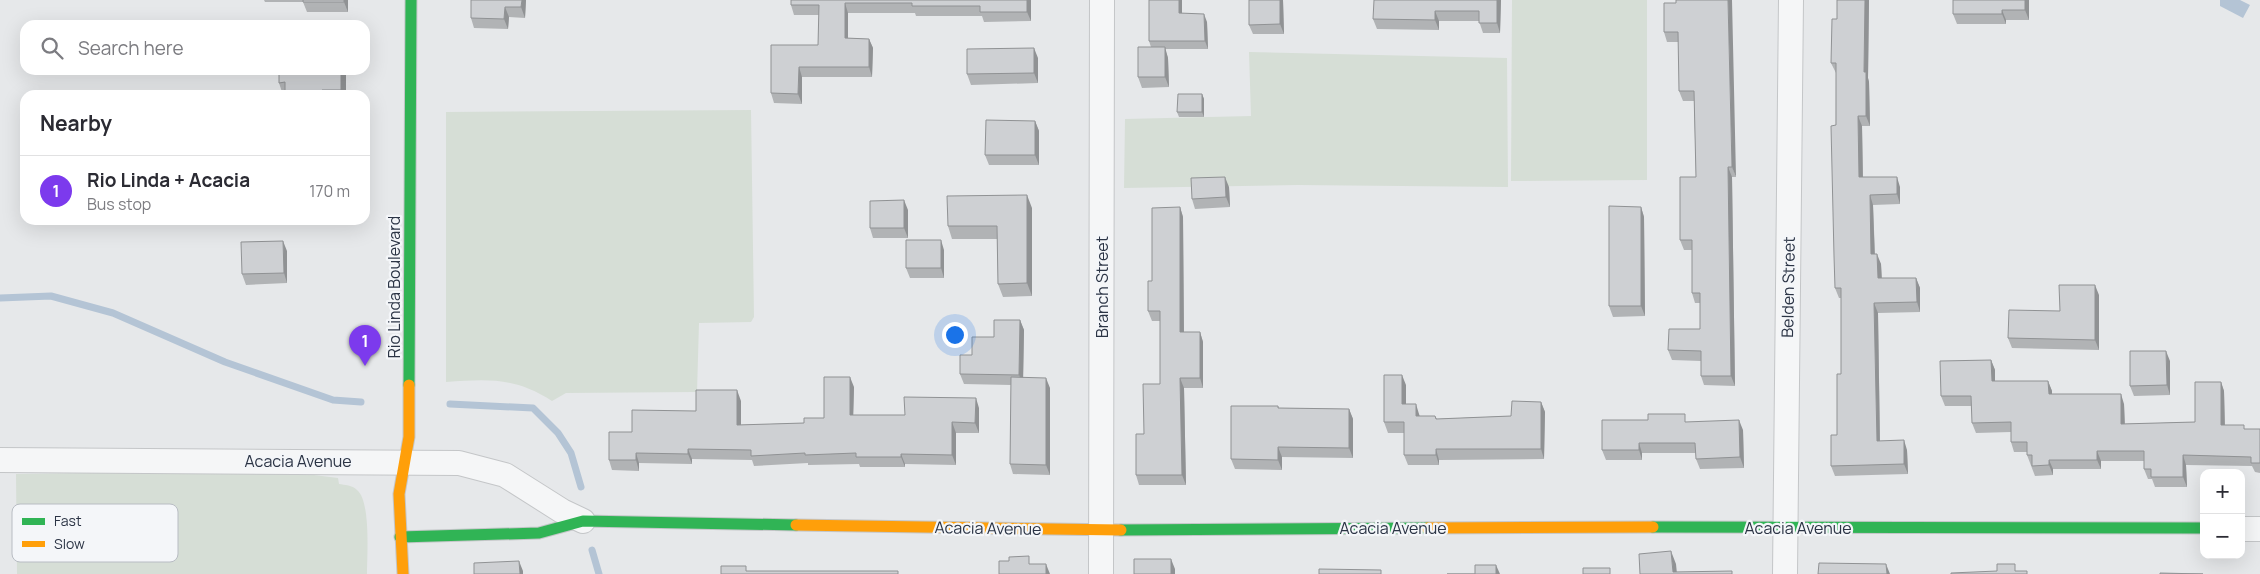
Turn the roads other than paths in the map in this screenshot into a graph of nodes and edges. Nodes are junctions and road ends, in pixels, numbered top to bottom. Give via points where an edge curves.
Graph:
1 (411, 0) edge
2 (1102, 0) edge
3 (1791, 0) edge
4 (0, 460) edge
5 (405, 462) junction
6 (582, 521) junction
7 (1785, 528) junction
8 (2200, 528) edge
9 (2245, 528) edge
10 (2260, 528) edge
11 (1101, 530) junction
12 (400, 537) junction
13 (403, 574) edge
14 (1101, 574) edge
15 (1785, 574) edge

1 - 5 street, Rio Linda Boulevard via 409,437
2 - 11 street, Branch Street
3 - 7 street, Belden Street
4 - 5 street, Acacia Avenue
5 - 6 street, Acacia Avenue via 459,463 505,475
5 - 12 street, Rio Linda Boulevard via 399,494
6 - 11 street, Acacia Avenue
6 - 12 street, Acacia Avenue via 539,533
7 - 8 street, Acacia Avenue
7 - 11 street, Acacia Avenue
7 - 15 street, Belden Street
9 - 10 street
11 - 14 street, Branch Street
12 - 13 street, Rio Linda Boulevard

